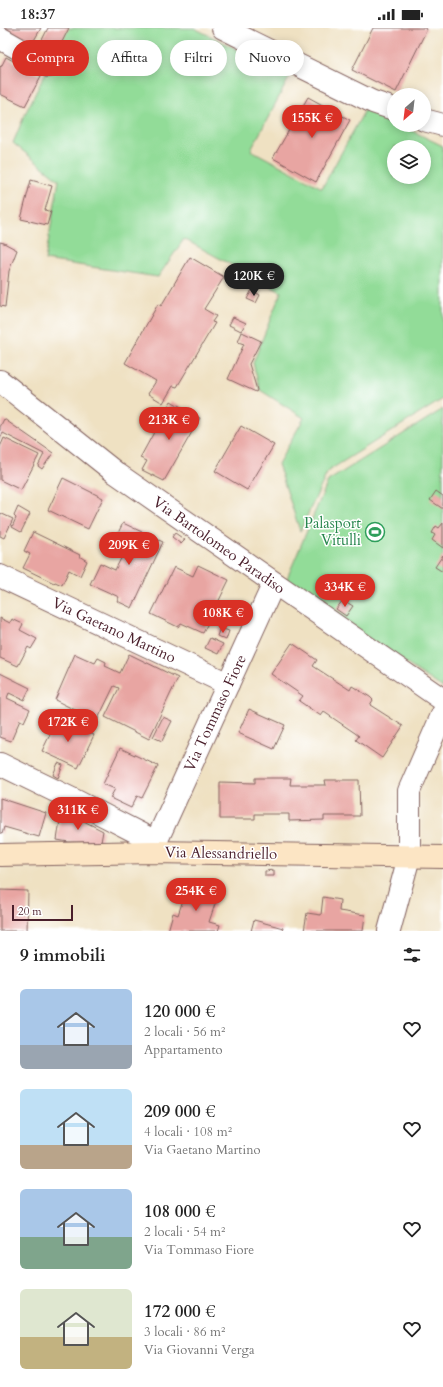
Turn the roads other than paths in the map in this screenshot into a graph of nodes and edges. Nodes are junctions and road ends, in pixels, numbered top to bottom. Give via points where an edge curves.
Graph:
1 (223, 28) edge
2 (0, 38) edge
3 (12, 45) edge
4 (387, 107) edge
5 (431, 122) edge
6 (443, 125) edge
7 (0, 381) edge
8 (0, 576) edge
9 (274, 583) junction
10 (228, 684) junction
11 (443, 700) edge
12 (443, 713) edge
13 (0, 764) edge
14 (154, 847) junction
15 (0, 856) edge
16 (410, 857) junction
17 (443, 857) edge
18 (389, 931) edge

1 - 4 street
2 - 3 street
5 - 6 street
7 - 9 street, Via Bartolomeo Paradiso via 116,473
8 - 10 street, Via Gaetano Martino
9 - 10 street, Via Tommaso Fiore
9 - 11 street, Via Bartolomeo Paradiso
10 - 14 street, Via Tommaso Fiore
12 - 16 street via 409,791
13 - 14 street via 76,801
14 - 15 street, Via Alessandriello
14 - 16 street, Via Alessandriello
16 - 17 street, Via Alessandriello
16 - 18 street

